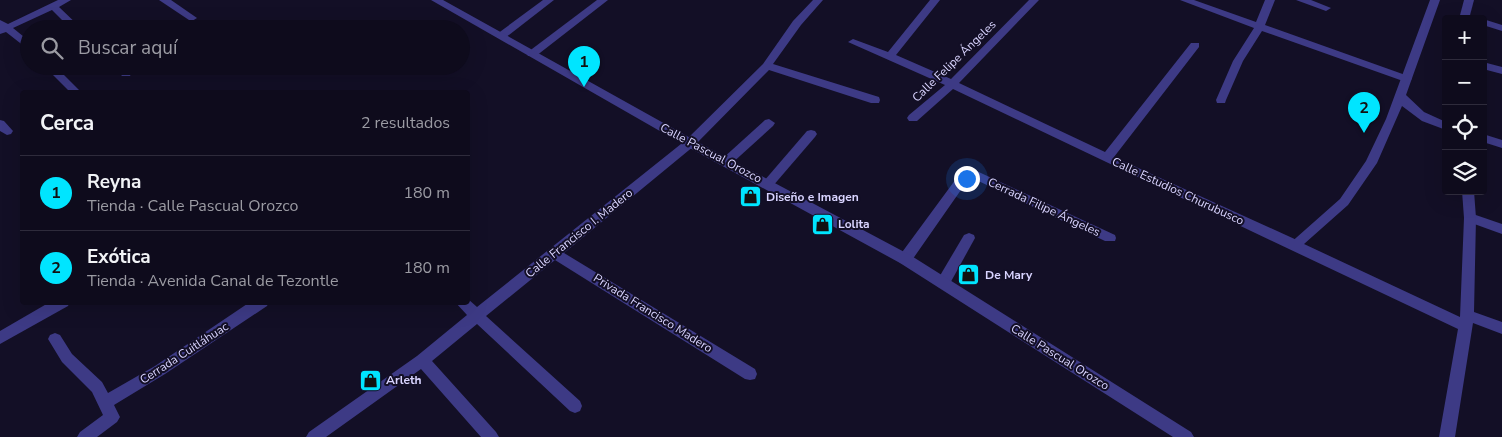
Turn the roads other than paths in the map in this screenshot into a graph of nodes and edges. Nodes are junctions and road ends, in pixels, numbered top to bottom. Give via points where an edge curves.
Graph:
1 (66, 0) edge
2 (164, 0) edge
3 (436, 0) edge
4 (549, 0) edge
5 (603, 0) edge
6 (818, 0) edge
7 (935, 0) edge
8 (1034, 0) edge
9 (1185, 0) edge
10 (1270, 0) edge
11 (1302, 0) edge
12 (1435, 0) edge
13 (1469, 0) edge
14 (53, 6) junction
15 (1326, 8) dead end
16 (1468, 15) edge
17 (192, 18) dead end
18 (68, 20) edge
19 (1487, 23) edge
20 (2, 27) edge
21 (1259, 27) junction
22 (1502, 28) edge
23 (501, 36) junction
24 (20, 40) edge
25 (853, 42) dead end
26 (1195, 45) dead end
27 (532, 54) junction
28 (890, 56) junction
29 (767, 66) junction
30 (1487, 66) edge
31 (1502, 71) edge
32 (58, 75) edge
33 (1407, 79) junction
34 (952, 84) junction
35 (74, 90) edge
36 (1401, 96) junction
37 (875, 100) dead end
38 (1221, 100) dead end
39 (913, 118) dead end
40 (769, 123) dead end
41 (1442, 124) edge
42 (811, 134) dead end
43 (1487, 139) edge
44 (690, 142) junction
45 (1502, 144) edge
46 (1107, 158) junction
47 (726, 162) junction
48 (768, 184) junction
49 (1468, 195) edge
50 (1470, 218) junction
51 (1502, 229) edge
52 (969, 238) dead end
53 (1110, 238) dead end
54 (1294, 244) junction
55 (554, 253) junction
56 (905, 259) junction
57 (943, 283) junction
58 (58, 305) edge
59 (258, 305) edge
60 (465, 305) edge
61 (476, 316) junction
62 (1466, 321) junction
63 (1502, 328) edge
64 (0, 338) edge
65 (55, 340) dead end
66 (422, 360) junction
67 (750, 374) dead end
68 (575, 406) dead end
69 (109, 409) junction
70 (318, 436) edge
71 (1450, 436) edge
72 (85, 437) edge
73 (491, 437) edge
74 (1186, 437) edge

1 - 14 street
2 - 17 street
3 - 23 street, Calle Pascual Orozco
4 - 23 street
5 - 27 street
6 - 29 street, Calle Francisco I. Madero
7 - 28 street
8 - 34 street, Calle Felipe Ángeles
9 - 21 street
10 - 21 street
11 - 15 street
12 - 33 street
13 - 16 street
14 - 18 street
14 - 20 street
19 - 22 street
20 - 24 street
21 - 33 street
21 - 38 street via 1238,61
23 - 27 street, Calle Pascual Orozco
25 - 28 street, Calle Estudios Churubusco
26 - 46 street
27 - 44 street, Calle Pascual Orozco
28 - 34 street, Calle Estudios Churubusco
29 - 37 street
29 - 44 street, Calle Francisco I. Madero
30 - 31 street
32 - 35 street
33 - 36 street
34 - 39 street, Calle Felipe Ángeles
34 - 46 street, Calle Estudios Churubusco
36 - 41 street via 1407,106 1418,114
36 - 54 street via 1380,147 1344,202
40 - 47 street
42 - 48 street
43 - 45 street
44 - 47 street, Calle Pascual Orozco
44 - 55 street, Calle Francisco I. Madero
46 - 54 street, Calle Estudios Churubusco
47 - 48 street, Calle Pascual Orozco
48 - 56 street, Calle Pascual Orozco
49 - 50 street
50 - 51 street
50 - 62 street
52 - 57 street
53 - 56 street, Cerrada Filipe Ángeles via 968,171
54 - 62 street, Calle Estudios Churubusco
55 - 61 street, Calle Francisco I. Madero
55 - 67 street, Privada Francisco Madero
56 - 57 street, Calle Pascual Orozco
57 - 74 street, Calle Pascual Orozco
58 - 64 street
59 - 69 street, Cerrada Cuitláhuac via 160,370
60 - 61 street
61 - 66 street, Calle Francisco I. Madero
61 - 68 street
62 - 63 street, Calle Estudios Churubusco
62 - 71 street
65 - 69 street via 66,358 97,387
66 - 70 street, Calle Francisco I. Madero
66 - 73 street
69 - 72 street, Cerrada Cuitláhuac

